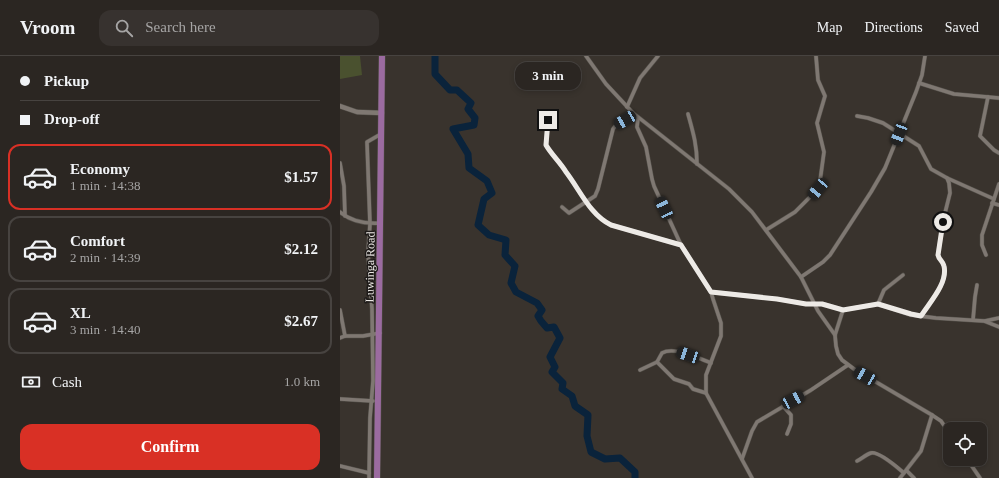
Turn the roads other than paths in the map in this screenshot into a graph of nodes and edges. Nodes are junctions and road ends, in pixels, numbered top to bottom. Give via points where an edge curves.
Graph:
1 (382, 56) edge
2 (586, 56) edge
3 (658, 56) edge
4 (816, 56) edge
5 (925, 56) edge
6 (919, 83) junction
7 (988, 97) junction
8 (999, 98) edge
9 (340, 106) edge
10 (627, 107) junction
11 (382, 113) junction
12 (633, 113) junction
13 (688, 114) dead end
14 (857, 116) dead end
15 (638, 118) junction
16 (548, 120) dead end
17 (382, 134) junction
18 (899, 134) junction
19 (999, 153) edge
20 (340, 163) edge
21 (697, 164) junction
22 (947, 178) junction
23 (999, 184) edge
24 (993, 201) junction
25 (586, 202) junction
26 (999, 205) edge
27 (562, 207) dead end
28 (340, 212) edge
29 (344, 216) junction
30 (381, 223) junction
31 (370, 224) junction
32 (766, 230) junction
33 (681, 245) junction
34 (986, 255) dead end
35 (903, 275) dead end
36 (801, 278) junction
37 (977, 284) dead end
38 (711, 292) junction
39 (878, 304) junction
40 (815, 305) junction
41 (340, 310) edge
42 (843, 310) junction
43 (921, 316) junction
44 (999, 318) edge
45 (973, 320) junction
46 (984, 321) junction
47 (999, 327) edge
48 (380, 333) junction
49 (372, 334) junction
50 (835, 335) junction
51 (345, 336) junction
52 (340, 338) edge
53 (657, 362) junction
54 (712, 363) junction
55 (848, 365) junction
56 (640, 370) dead end
57 (706, 393) junction
58 (340, 399) edge
59 (379, 400) junction
60 (371, 402) junction
61 (783, 406) junction
62 (932, 414) junction
63 (943, 424) edge
64 (787, 434) dead end
65 (742, 459) junction
66 (857, 461) dead end
67 (340, 466) edge
68 (972, 466) edge
69 (905, 472) junction
70 (369, 473) junction
71 (369, 478) edge
72 (377, 478) edge
73 (752, 478) edge
74 (900, 478) edge
75 (914, 478) edge
76 (980, 478) edge

1 - 11 highway, Luwinga Road
2 - 10 street
3 - 10 street via 640,78
4 - 32 street via 818,80 826,96 817,123 824,152 818,189 798,209
5 - 6 street
6 - 7 street via 954,94
6 - 18 street
7 - 8 street
7 - 19 street via 980,136
9 - 11 street via 356,112
10 - 12 street
11 - 17 highway, Luwinga Road
12 - 15 street
12 - 25 street via 613,129 597,193
13 - 21 street via 697,149
14 - 18 street via 882,123
15 - 21 street
15 - 33 street via 637,127 646,147 654,186
16 - 25 street via 546,145
17 - 30 highway, Luwinga Road
17 - 31 street via 367,142
18 - 22 street via 921,148 931,168
18 - 36 street via 885,168 830,256
20 - 29 street via 344,186
21 - 32 street via 739,198
22 - 24 street
22 - 43 street via 950,193 938,255 944,266 944,280
23 - 24 street
24 - 26 street
24 - 34 street via 982,236
25 - 27 street via 569,213
25 - 33 street via 611,225
28 - 29 street
29 - 31 street
30 - 31 street
30 - 48 highway, Luwinga Road
31 - 49 street via 368,253
32 - 36 street
33 - 38 street
35 - 39 street via 884,290
36 - 40 street
37 - 45 street
38 - 40 street
38 - 54 street via 722,329
39 - 42 street
39 - 43 street
40 - 42 street via 822,304
40 - 50 street
41 - 51 street
42 - 50 street
43 - 45 street
44 - 46 street
45 - 46 street
46 - 47 street
48 - 49 street
48 - 59 highway, Luwinga Road
49 - 51 street
49 - 60 street
50 - 55 street via 838,354
51 - 52 street
53 - 54 street via 662,353 669,350
53 - 56 street
53 - 57 street via 674,379
54 - 57 street via 706,375
55 - 61 street
55 - 62 street
57 - 65 street
58 - 60 street
59 - 60 street
59 - 72 highway, Luwinga Road
60 - 70 street
61 - 64 street via 791,416
61 - 65 street via 757,422
62 - 63 street
62 - 69 street via 921,451
65 - 73 street
66 - 69 street via 872,453
67 - 70 street
68 - 76 street
69 - 74 street
69 - 75 street
70 - 71 street

